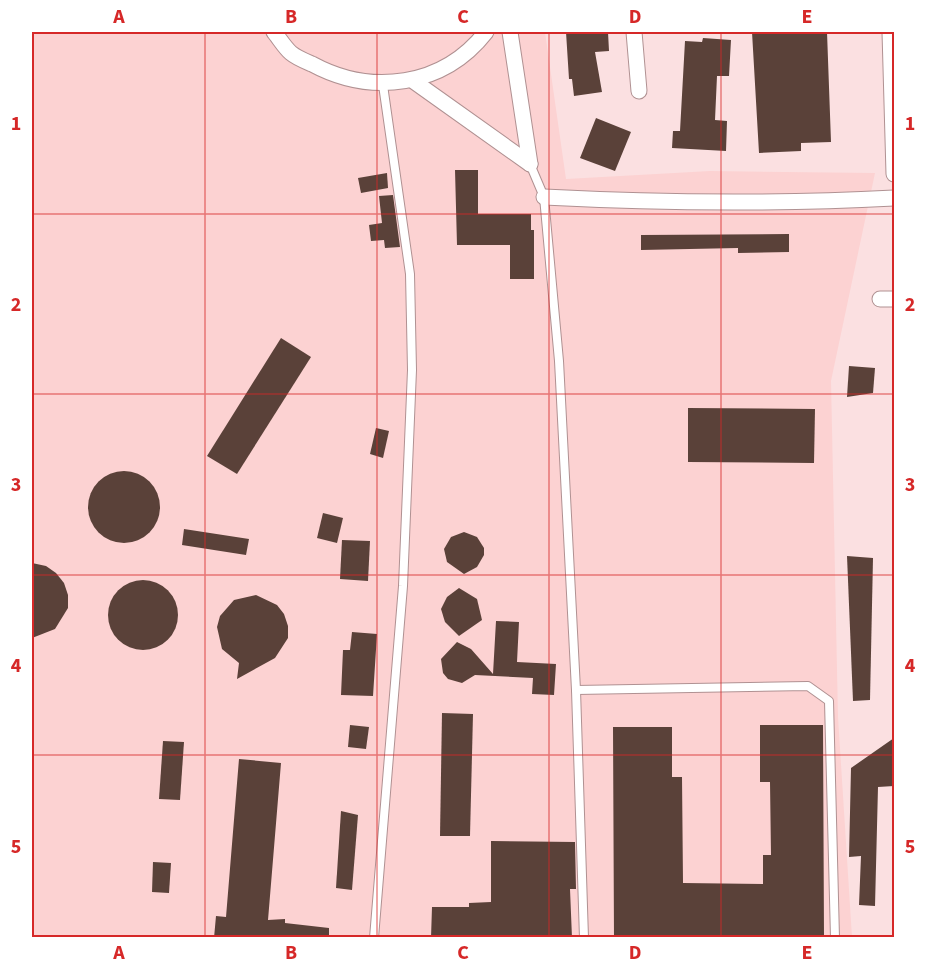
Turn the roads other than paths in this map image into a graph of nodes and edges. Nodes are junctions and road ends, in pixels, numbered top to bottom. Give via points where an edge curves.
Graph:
1 (274, 32) edge
2 (486, 32) edge
3 (510, 32) edge
4 (634, 32) edge
5 (890, 32) edge
6 (412, 80) junction
7 (382, 84) junction
8 (639, 91) dead end
9 (530, 164) junction
10 (894, 174) edge
11 (544, 198) junction
12 (894, 198) edge
13 (576, 690) junction
14 (374, 938) edge
15 (584, 938) edge
16 (835, 938) edge

1 - 7 street via 291,53 332,75
2 - 6 street via 454,62
3 - 9 street
4 - 8 street
5 - 10 street
6 - 7 street
6 - 9 street
7 - 14 lane via 410,274 412,370 403,586
9 - 11 lane
11 - 12 street via 790,203
11 - 13 lane via 559,361
13 - 15 lane
13 - 16 lane via 808,686 829,701

